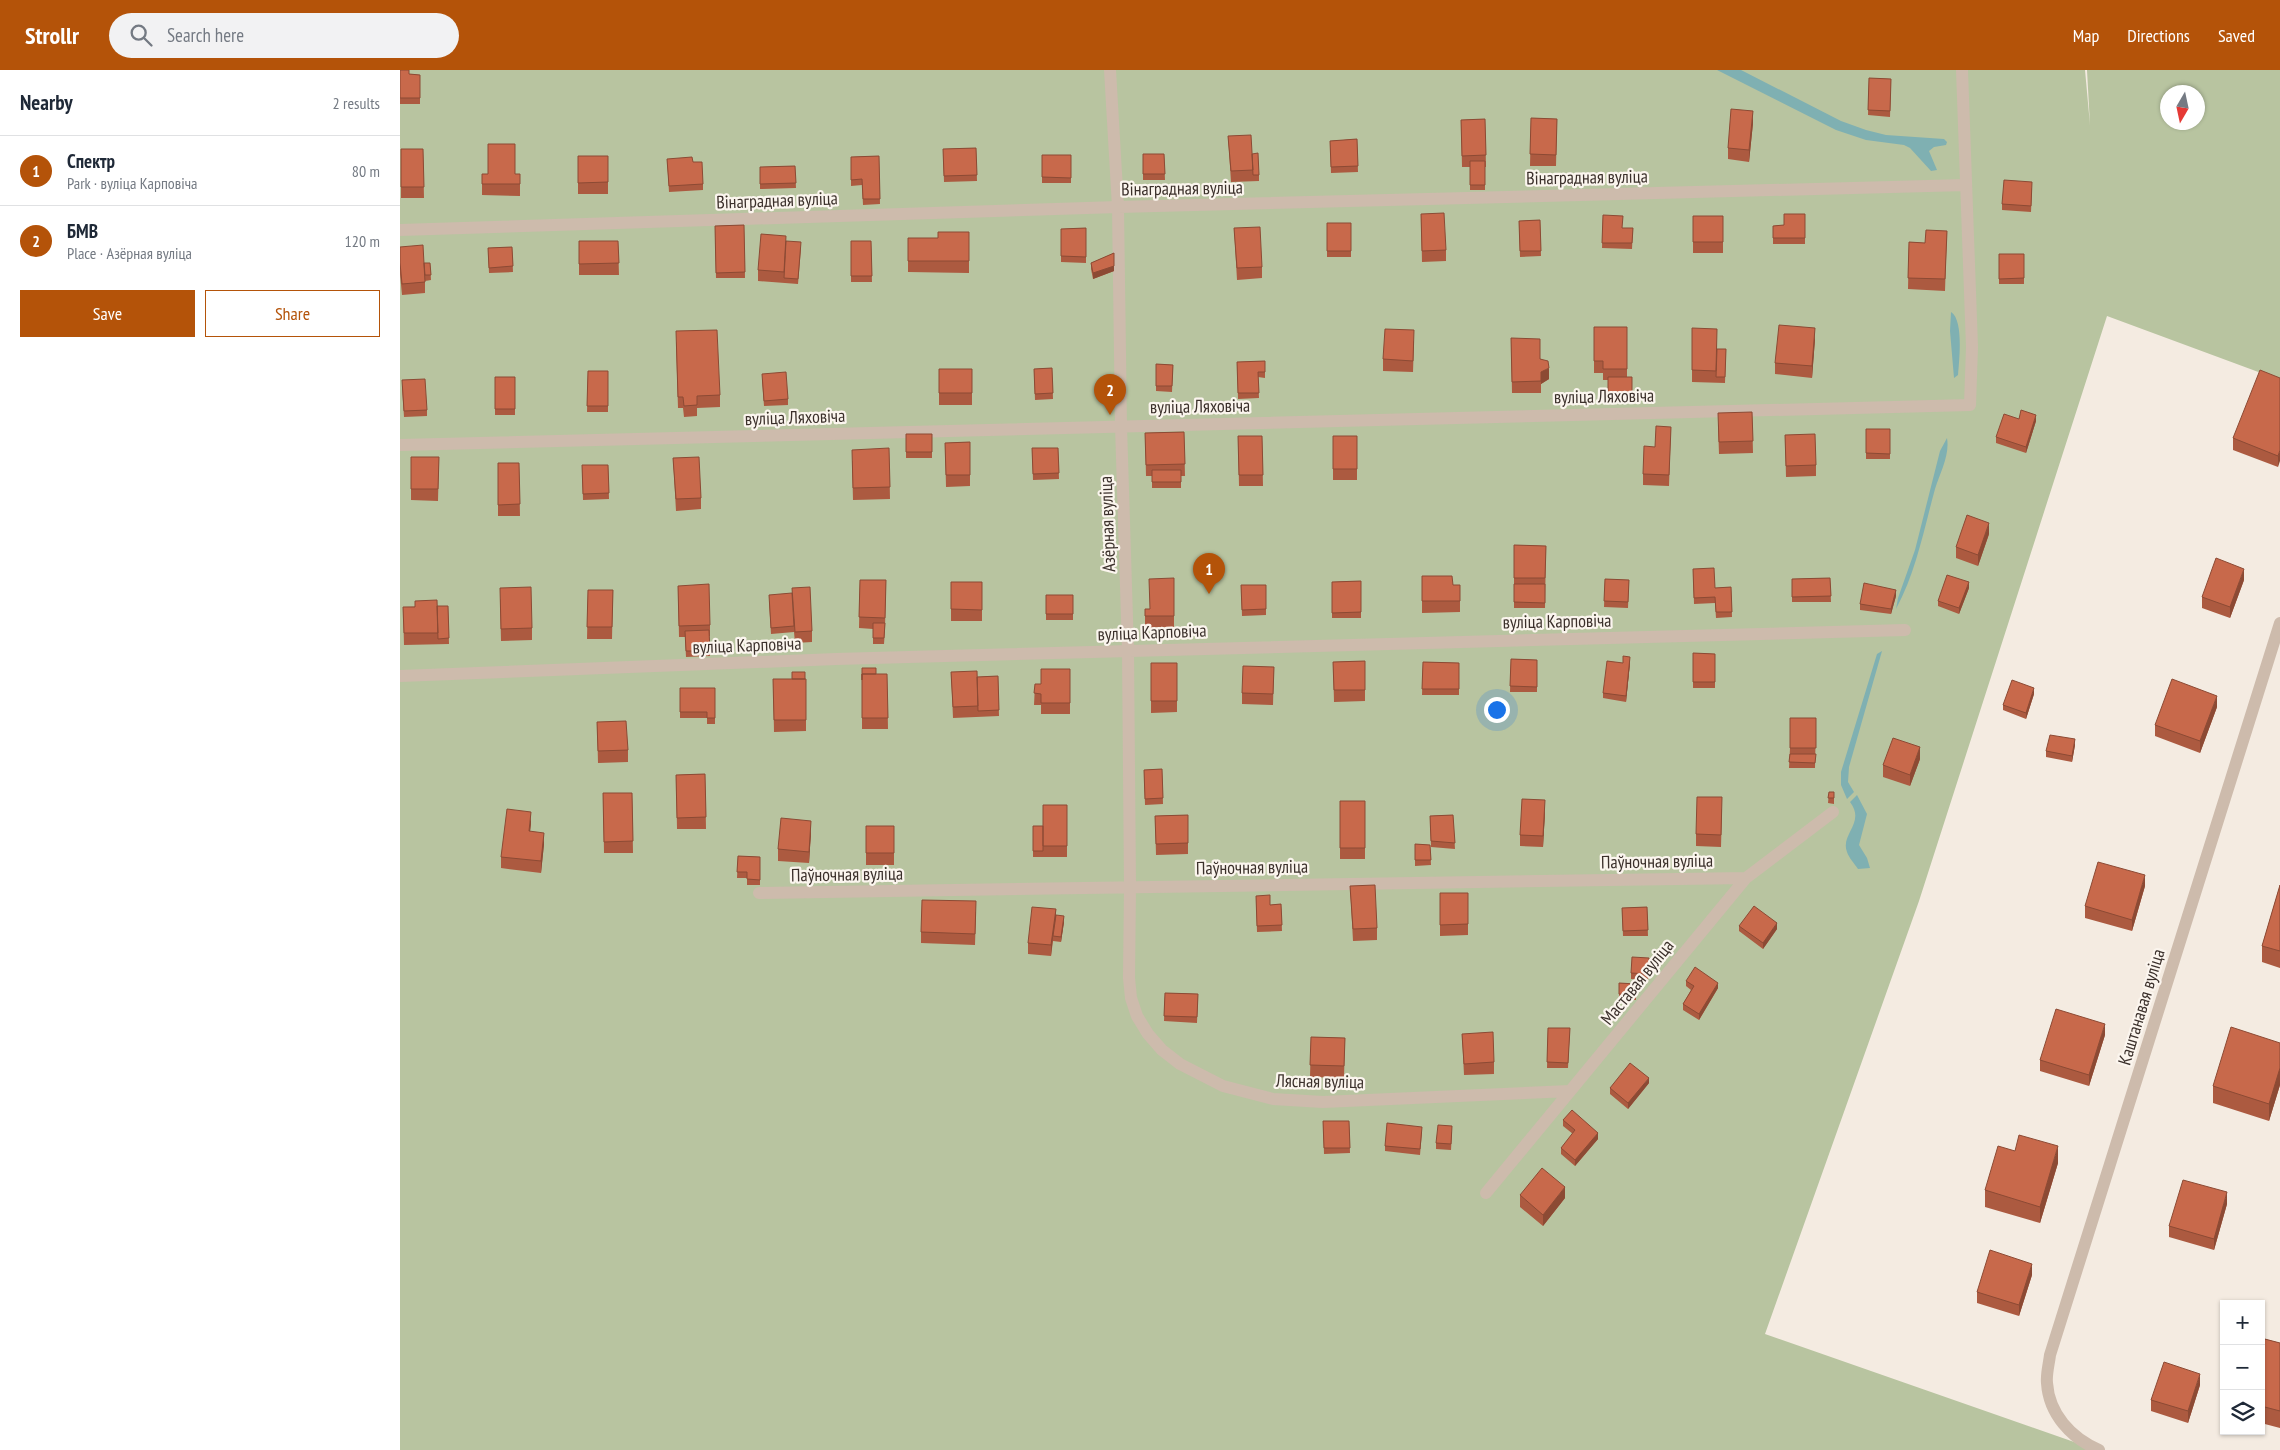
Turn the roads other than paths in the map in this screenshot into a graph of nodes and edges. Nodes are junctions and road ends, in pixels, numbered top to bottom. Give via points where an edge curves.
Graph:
1 (1110, 70) edge
2 (1962, 70) edge
3 (1966, 185) junction
4 (1118, 207) junction
5 (400, 230) edge
6 (1121, 426) junction
7 (400, 445) edge
8 (2280, 623) edge
9 (1905, 630) dead end
10 (1128, 650) junction
11 (400, 676) edge
12 (1833, 812) dead end
13 (1746, 878) junction
14 (1130, 887) junction
15 (759, 893) dead end
16 (1129, 978) joint
17 (1570, 1091) junction
18 (1486, 1193) dead end
19 (2099, 1450) edge

1 - 4 street, Азёрная вуліца
2 - 3 street
3 - 4 street, Вінаградная вуліца
3 - 6 street, вуліца Ляховіча via 1972,347 1970,405
4 - 5 street, Вінаградная вуліца
4 - 6 street, Азёрная вуліца
6 - 7 street, вуліца Ляховіча
6 - 10 street, Азёрная вуліца
8 - 19 street, Каштанавая вуліца via 2053,1347 2046,1381 2050,1403 2062,1423 2083,1443
9 - 10 street, вуліца Карповіча
10 - 11 street, вуліца Карповіча
10 - 14 street, Азёрная вуліца
12 - 13 street, Маставая вуліца
13 - 14 street, Паўночная вуліца
13 - 17 street, Маставая вуліца
14 - 15 street, Паўночная вуліца
14 - 16 street, Азёрная вуліца
16 - 17 street, Лясная вуліца via 1137,1016 1162,1050 1200,1076 1247,1093 1323,1102
17 - 18 street, Маставая вуліца

